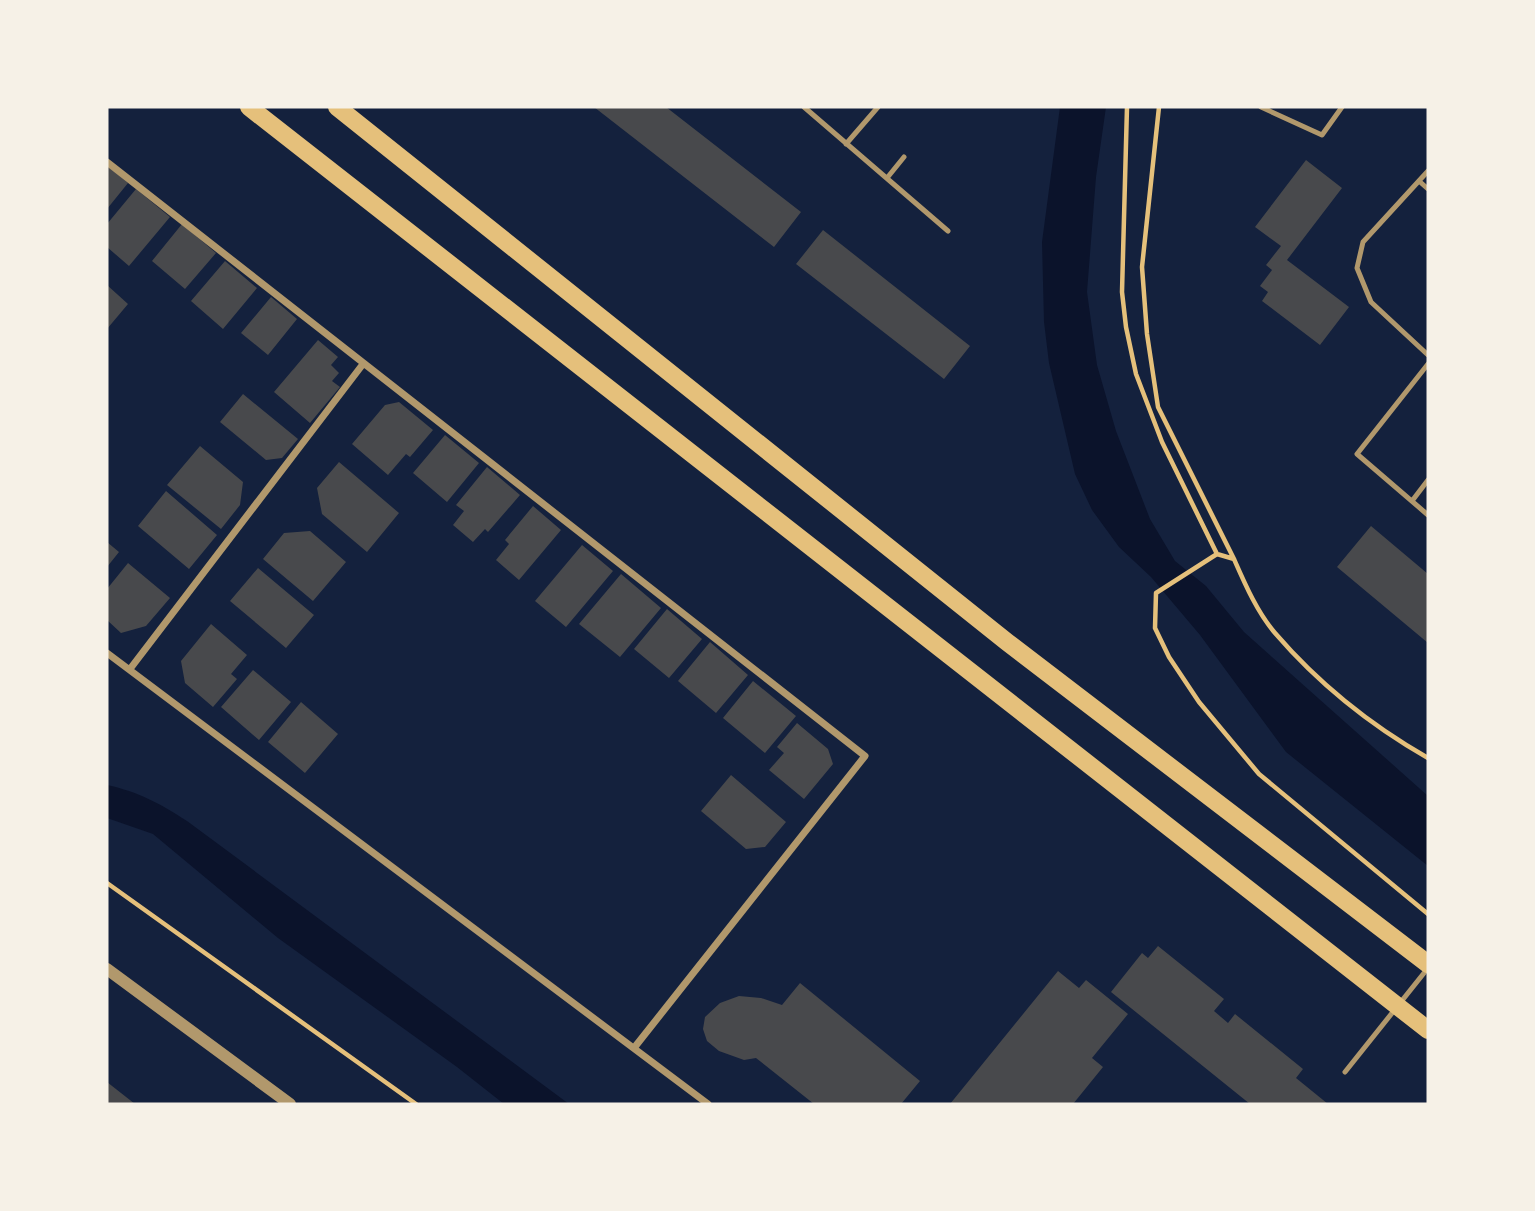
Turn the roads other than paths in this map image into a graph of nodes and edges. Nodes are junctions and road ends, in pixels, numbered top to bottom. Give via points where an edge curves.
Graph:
1 (249, 107) edge
2 (337, 107) edge
3 (804, 107) edge
4 (878, 107) edge
5 (1261, 107) edge
6 (1342, 107) edge
7 (846, 144) junction
8 (904, 158) dead end
9 (107, 162) edge
10 (1428, 171) edge
11 (887, 178) junction
12 (1419, 181) junction
13 (1428, 189) edge
14 (948, 231) dead end
15 (1428, 355) edge
16 (1428, 363) edge
17 (363, 364) junction
18 (1428, 480) edge
19 (1412, 501) junction
20 (1428, 515) edge
21 (107, 653) edge
22 (130, 669) junction
23 (1428, 966) edge
24 (107, 969) edge
25 (1397, 1004) junction
26 (1428, 1030) edge
27 (634, 1048) junction
28 (1345, 1072) dead end
29 (290, 1104) edge
30 (708, 1104) edge

1 - 25 main road
2 - 23 main road via 1007,642
3 - 7 lane
4 - 7 lane
5 - 6 lane via 1322,135
7 - 11 lane
8 - 11 lane
9 - 17 street
10 - 12 lane
11 - 14 lane
12 - 13 lane
12 - 15 lane via 1363,242 1357,268 1371,302
16 - 19 lane via 1357,454
17 - 22 street
17 - 27 street via 865,756
18 - 19 lane
19 - 20 lane
21 - 22 street
22 - 27 street
23 - 25 lane
24 - 29 street
25 - 26 main road
25 - 28 lane
27 - 30 street

